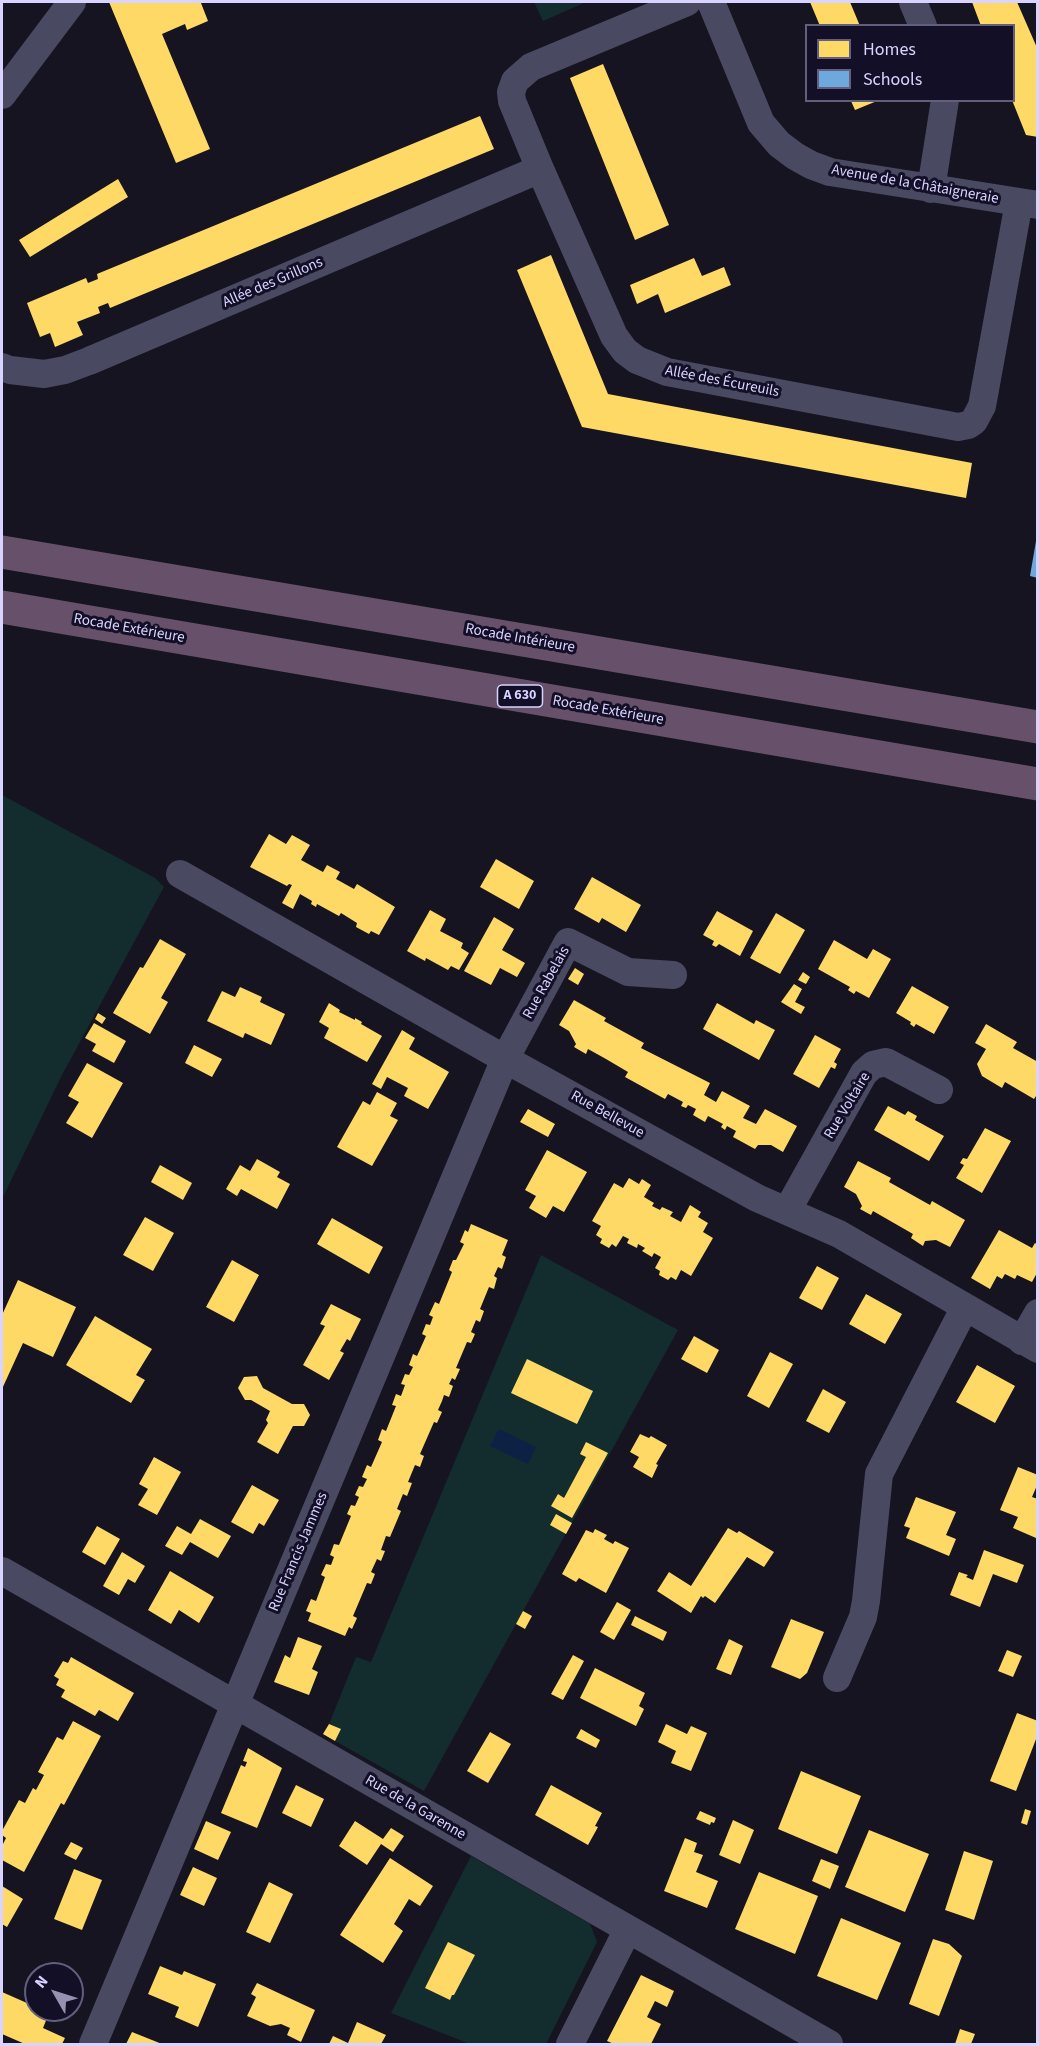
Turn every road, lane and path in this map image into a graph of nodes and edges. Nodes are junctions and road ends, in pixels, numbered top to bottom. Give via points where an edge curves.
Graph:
1 (72, 2) edge
2 (687, 2) edge
3 (711, 2) edge
4 (913, 2) edge
5 (922, 24) edge
6 (2, 95) edge
7 (945, 102) edge
8 (540, 169) junction
9 (931, 189) junction
10 (1028, 204) edge
11 (2, 367) edge
12 (2, 552) edge
13 (2, 607) edge
14 (1038, 727) edge
15 (1038, 784) edge
16 (180, 874) dead end
17 (674, 975) dead end
18 (505, 1059) junction
19 (939, 1090) dead end
20 (787, 1211) junction
21 (965, 1307) junction
22 (1038, 1313) edge
23 (1030, 1345) edge
24 (2, 1571) edge
25 (837, 1678) dead end
26 (235, 1705) junction
27 (628, 1929) junction
28 (93, 2044) edge
29 (570, 2044) edge
30 (829, 2044) edge

1 - 6 street
2 - 8 street, Allée des Écureuils via 522,72 511,92 512,101
3 - 9 street, Avenue de la Châtaigneraie via 760,123 779,144 811,165 830,172
4 - 5 street
7 - 9 street
8 - 10 street, Allée des Écureuils via 614,336 637,360 667,372 958,427 975,421 982,406
8 - 11 street, Allée des Grillons via 65,370 44,374
9 - 10 street, Avenue de la Châtaigneraie
12 - 14 highway, Rocade Intérieure
13 - 15 highway, Rocade Extérieure / A 630
16 - 18 street, Rue Bellevue
17 - 18 street, Rue Rabelais via 628,972 568,942
18 - 20 street, Rue Bellevue
18 - 26 street, Rue Francis Jammes
19 - 20 street, Rue Voltaire via 886,1062 873,1065 864,1073
20 - 21 street, Rue Bellevue via 839,1234
21 - 23 street, Rue Bellevue
21 - 25 street via 879,1474 866,1601
22 - 23 street
24 - 26 street, Rue de la Garenne
26 - 27 street, Rue de la Garenne
26 - 28 street, Rue Francis Jammes
27 - 29 street
27 - 30 street, Rue de la Garenne

